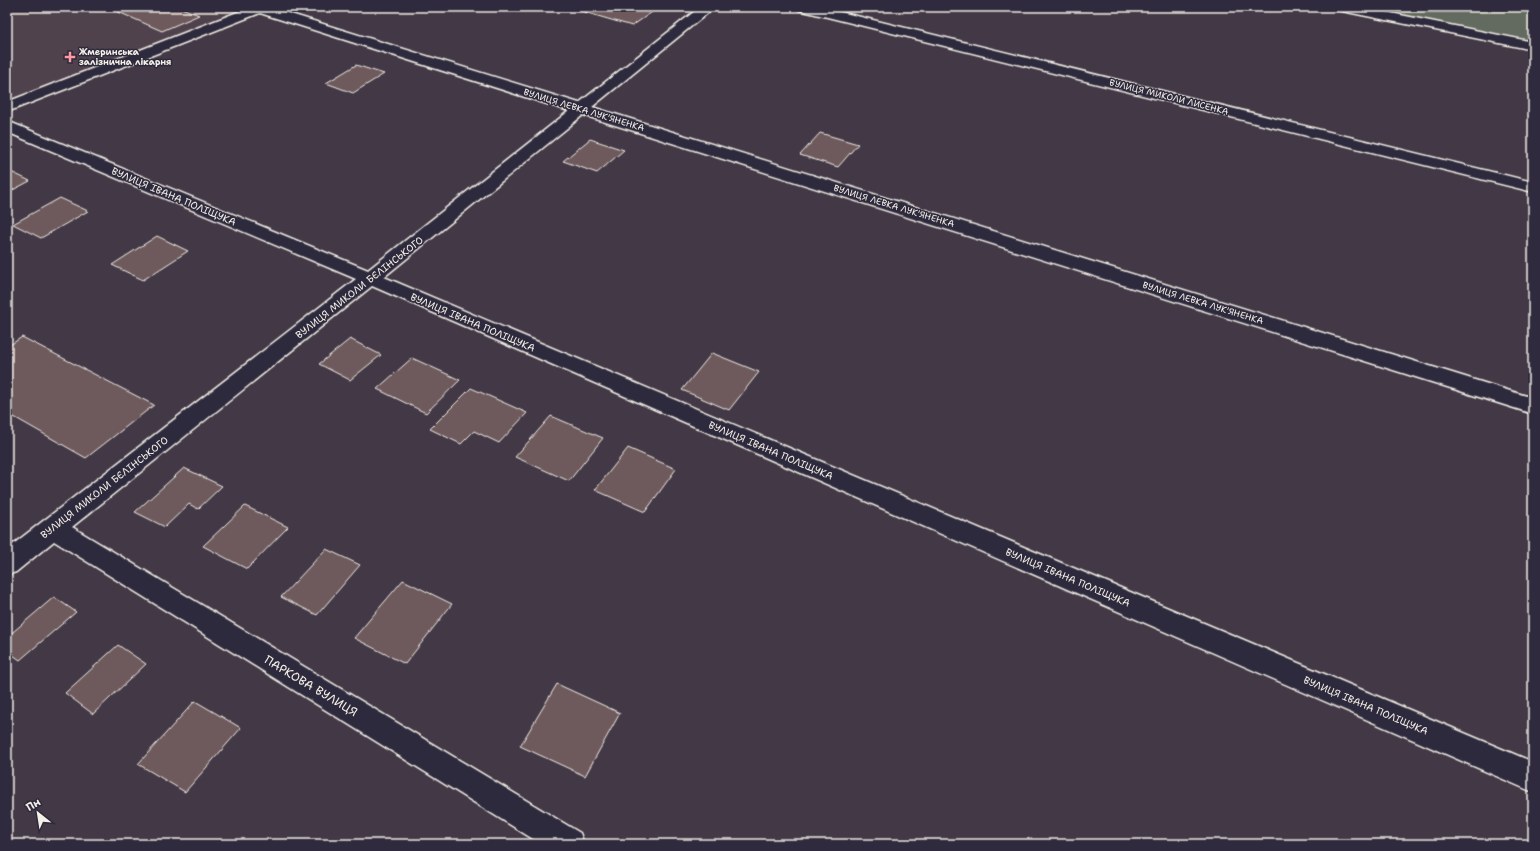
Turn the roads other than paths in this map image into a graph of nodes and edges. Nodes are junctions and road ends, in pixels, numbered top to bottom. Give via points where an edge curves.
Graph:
1 (688, 7) edge
2 (804, 7) edge
3 (1342, 7) edge
4 (256, 8) edge
5 (706, 9) edge
6 (1533, 46) edge
7 (7, 107) edge
8 (581, 108) junction
9 (7, 126) edge
10 (1533, 187) edge
11 (370, 278) junction
12 (1533, 406) edge
13 (52, 528) junction
14 (7, 564) edge
15 (1533, 776) edge
16 (569, 844) edge

1 - 5 street
2 - 10 street, ВУЛИЦЯ МИКОЛИ ЛИСЕНКА
3 - 6 street
4 - 7 street
4 - 8 street, ВУЛИЦЯ ЛЕВКА ЛУК'ЯНЕНКА
5 - 8 street, ВУЛИЦЯ МИКОЛИ БЄЛІНСЬКОГО
8 - 11 street, ВУЛИЦЯ МИКОЛИ БЄЛІНСЬКОГО
8 - 12 street, ВУЛИЦЯ ЛЕВКА ЛУК'ЯНЕНКА
9 - 11 street, ВУЛИЦЯ ІВАНА ПОЛІЩУКА
11 - 13 street, ВУЛИЦЯ МИКОЛИ БЄЛІНСЬКОГО
11 - 15 street, ВУЛИЦЯ ІВАНА ПОЛІЩУКА
13 - 14 street, ВУЛИЦЯ МИКОЛИ БЄЛІНСЬКОГО
13 - 16 street, ПАРКОВА ВУЛИЦЯ

